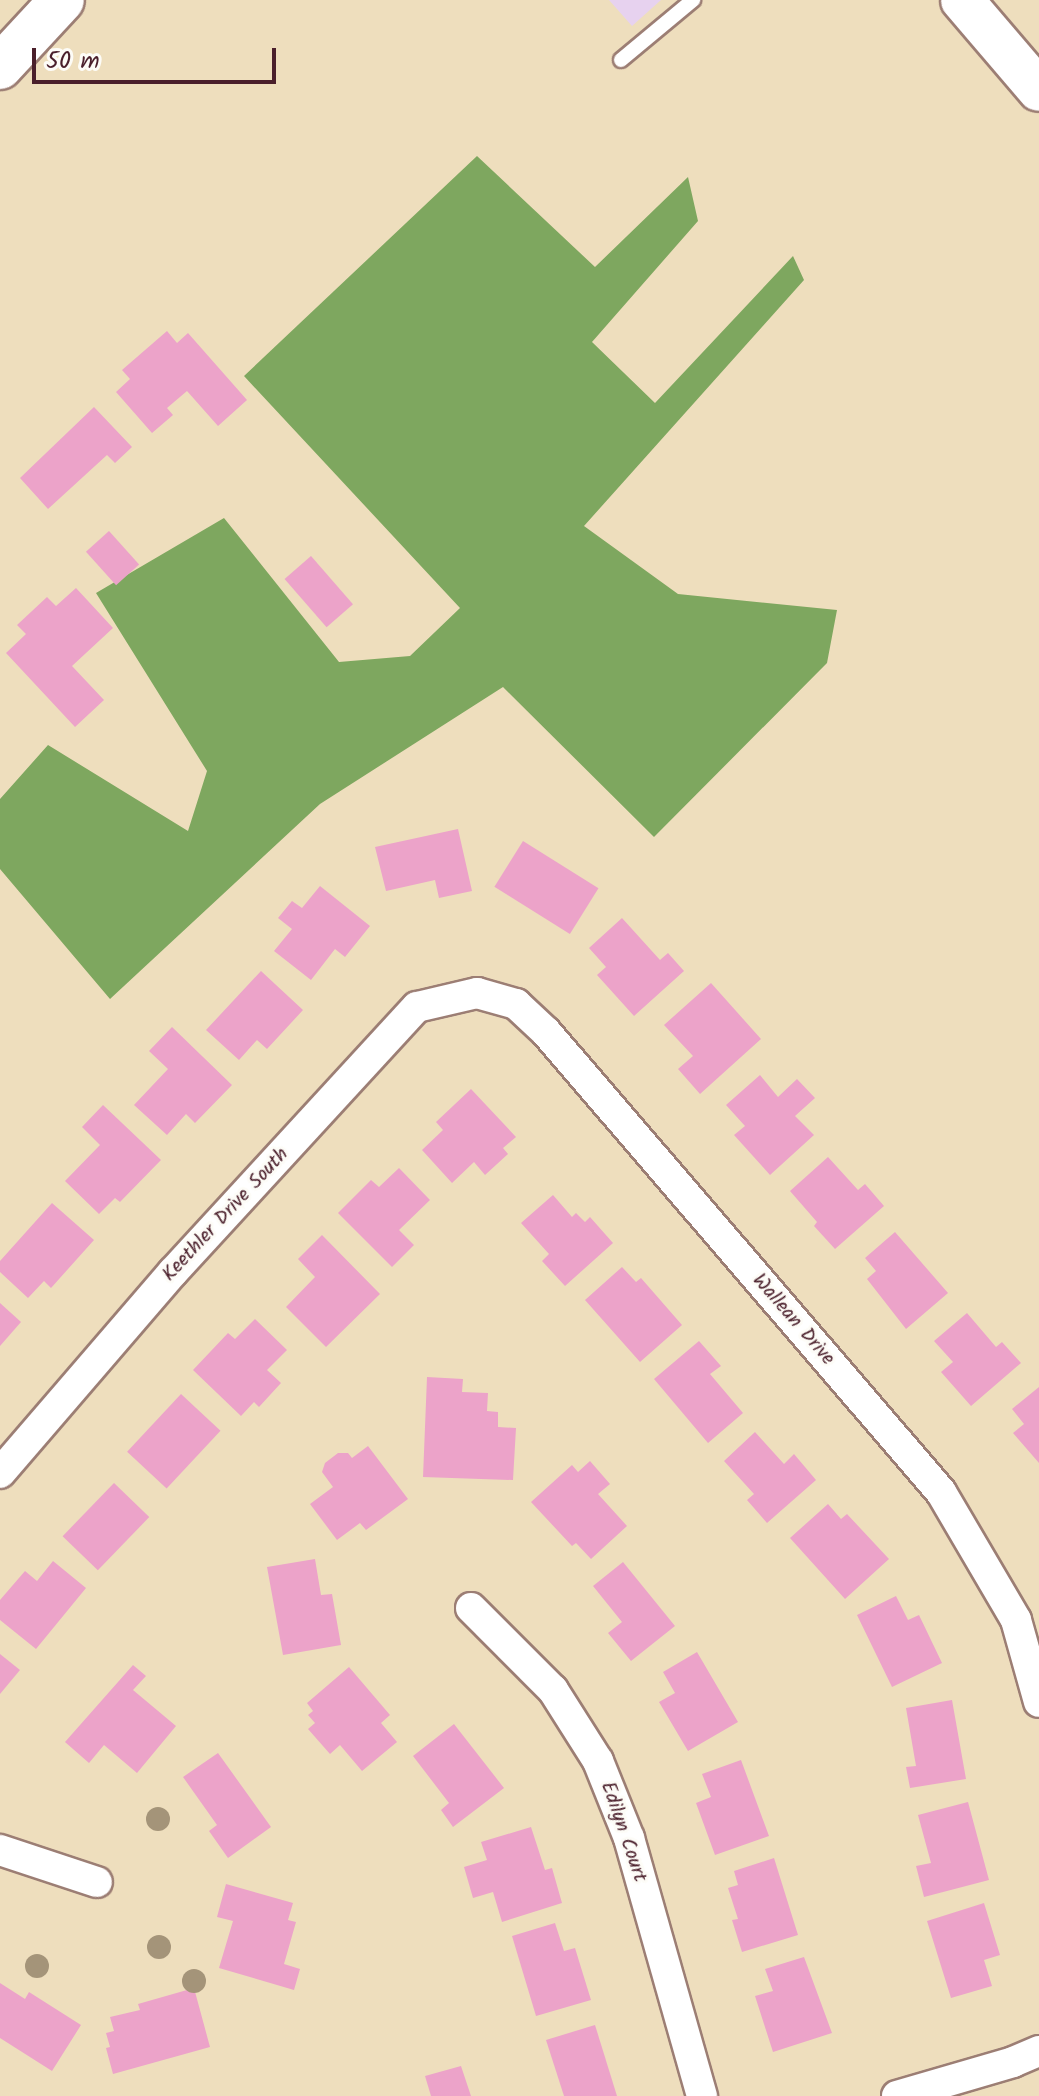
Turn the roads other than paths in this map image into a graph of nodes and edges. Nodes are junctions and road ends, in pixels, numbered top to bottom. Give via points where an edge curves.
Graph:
1 (62, 0) edge
2 (693, 0) edge
3 (962, 0) edge
4 (621, 60) dead end
5 (0, 67) edge
6 (1039, 90) edge
7 (477, 993) joint
8 (0, 1473) edge
9 (471, 1608) dead end
10 (1039, 1702) edge
11 (0, 1850) edge
12 (97, 1882) dead end
13 (1039, 2051) edge
14 (702, 2096) edge
15 (897, 2096) edge

1 - 5 main road
2 - 4 lane
3 - 6 main road
7 - 8 street, Keethler Drive South via 417,1007 173,1272
7 - 10 street, Wallean Drive via 516,1004 546,1032 941,1492 1016,1620
9 - 14 street, Edilyn Court via 553,1690 598,1761 629,1838
11 - 12 street
13 - 15 street

